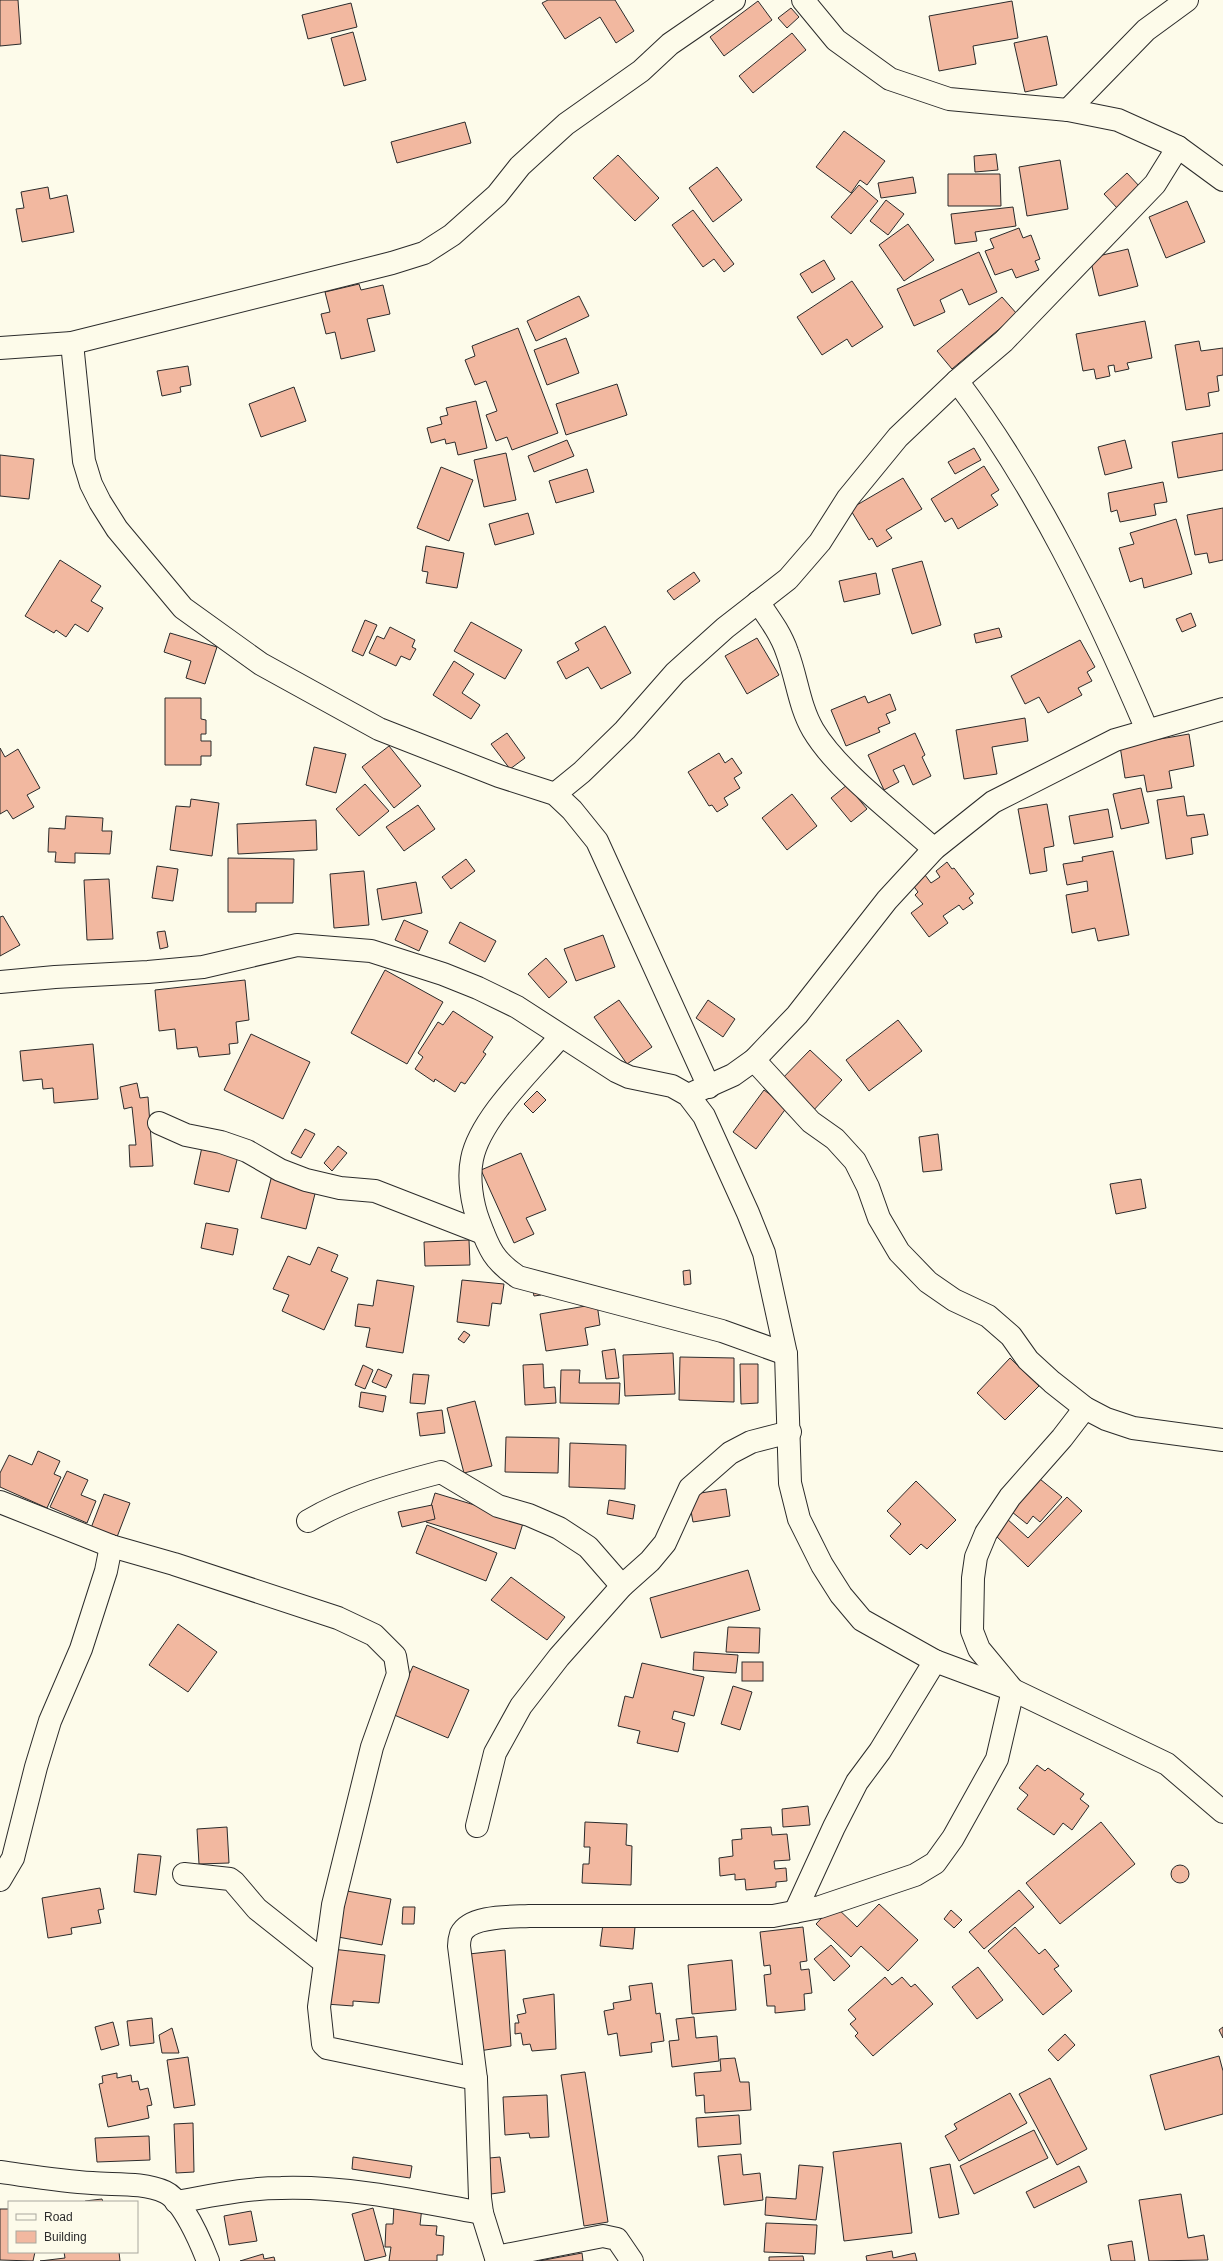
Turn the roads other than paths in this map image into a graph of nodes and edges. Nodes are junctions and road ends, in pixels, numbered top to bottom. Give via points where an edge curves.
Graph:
1 (734, 0) edge
2 (803, 0) edge
3 (1187, 0) edge
4 (1068, 110) junction
5 (1178, 147) junction
6 (1223, 180) edge
7 (72, 343) junction
8 (0, 348) edge
9 (957, 382) junction
10 (758, 602) junction
11 (1223, 709) edge
12 (1147, 730) junction
13 (555, 794) junction
14 (934, 849) junction
15 (0, 982) edge
16 (560, 1037) junction
17 (754, 1060) junction
18 (709, 1087) junction
19 (688, 1095) junction
20 (159, 1123) dead end
21 (483, 1233) junction
22 (786, 1354) junction
23 (1085, 1408) junction
24 (790, 1432) junction
25 (1223, 1440) edge
26 (0, 1502) edge
27 (308, 1521) dead end
28 (110, 1546) junction
29 (622, 1586) junction
30 (935, 1661) junction
31 (1013, 1690) junction
32 (1223, 1812) edge
33 (477, 1826) dead end
34 (184, 1874) dead end
35 (0, 1880) edge
36 (795, 1912) junction
37 (324, 1962) junction
38 (476, 2079) junction
39 (0, 2172) edge
40 (176, 2202) junction
41 (482, 2214) junction
42 (496, 2259) edge
43 (208, 2261) edge
44 (632, 2261) edge

1 - 7 street via 670,44 641,71 566,124 520,166 497,195 452,235 424,253
2 - 4 street via 836,40 890,79 949,99
3 - 4 street via 1146,30
4 - 5 street via 1118,120
5 - 6 street
5 - 9 street via 1163,173 1135,205 1004,342
7 - 8 street
7 - 13 street via 84,461 92,484 117,529 183,608 261,664 379,729 500,776
9 - 10 street via 898,437 848,498 820,542 788,580
9 - 12 street via 1015,464 1052,530 1118,664
10 - 13 street via 675,673 606,749
10 - 14 street via 787,651 805,714 825,747
11 - 12 street
12 - 14 street via 1115,740 993,802
13 - 18 street via 572,810 597,841
14 - 17 street via 887,900 797,1015
15 - 16 street via 195,967 297,945 322,946 371,951 444,974 517,1007
16 - 19 street via 629,1077 672,1086
16 - 21 street via 490,1120 475,1147 471,1160 474,1209
17 - 18 street via 733,1075
17 - 23 street via 810,1122 835,1139 855,1161 879,1218 900,1252 928,1282 954,1300 988,1316 1011,1336 1028,1360
18 - 19 street
19 - 22 street via 704,1116 764,1253
20 - 21 street via 186,1135 221,1142 247,1151 280,1170 306,1180 340,1188 375,1191
21 - 22 street via 492,1254 502,1266 518,1277 722,1332
22 - 24 street
23 - 25 street via 1106,1419 1133,1428
23 - 31 street via 1010,1497 986,1533 976,1557 972,1631 979,1649
24 - 29 street via 751,1442 730,1453 705,1473 682,1500 665,1543 650,1561
24 - 30 street via 792,1496 799,1519 825,1571 862,1620
26 - 28 street
27 - 29 street via 326,1511 394,1484 441,1472 498,1506 529,1515 559,1528 588,1547
28 - 35 street via 106,1571 81,1649 50,1721 13,1858
28 - 37 street via 174,1564 338,1618 374,1635 395,1656 398,1674 372,1747 333,1905
29 - 33 street via 536,1685 512,1720 495,1753
30 - 31 street
30 - 36 street via 880,1751 857,1782
31 - 32 street via 1167,1764
31 - 36 street via 997,1759 953,1838 934,1863 915,1875 820,1908
34 - 37 street via 230,1879 257,1909
36 - 38 street via 773,1916 529,1916 492,1918 468,1925 461,1933 459,1946
37 - 38 street via 319,2007 324,2046
38 - 41 street
39 - 40 street via 91,2183 142,2186 164,2192
40 - 41 street via 251,2189 282,2187 389,2195
40 - 43 street via 201,2242
41 - 42 street
42 - 44 street via 604,2236 617,2239

